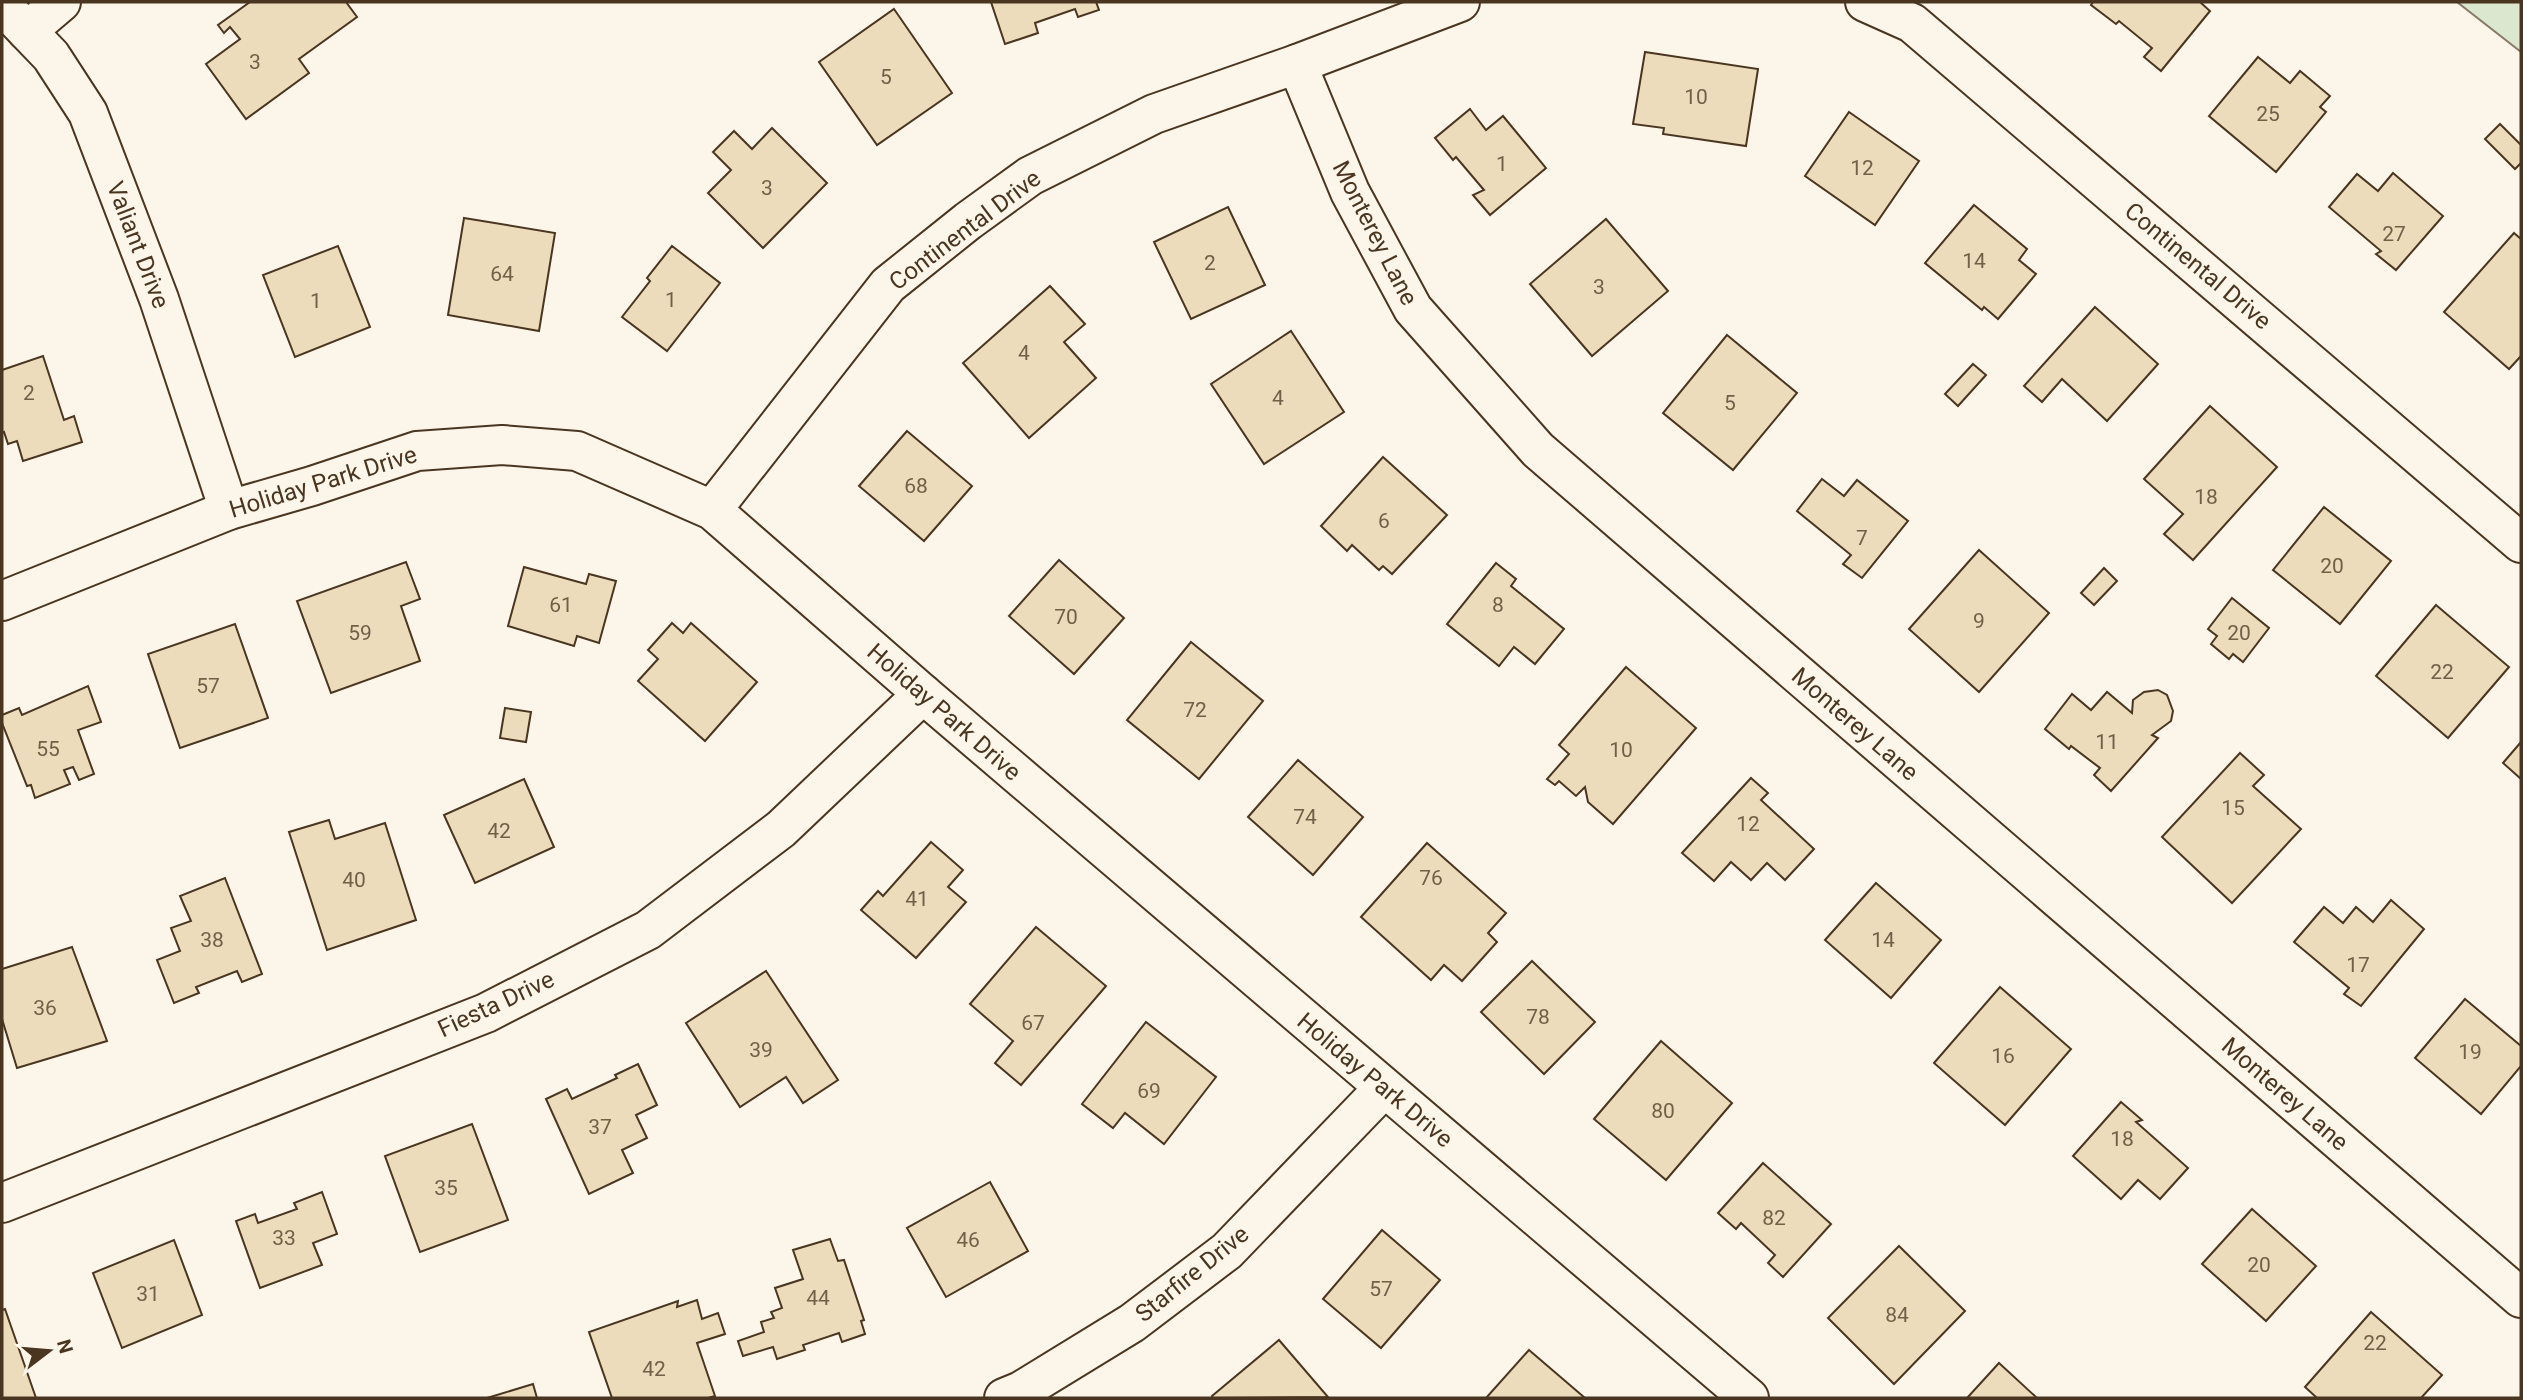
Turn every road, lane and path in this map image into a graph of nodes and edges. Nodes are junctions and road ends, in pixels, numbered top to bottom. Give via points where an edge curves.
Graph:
1 (61, 2) edge
2 (1460, 2) edge
3 (1865, 2) edge
4 (14, 18) edge
5 (1297, 64) junction
6 (229, 510) junction
7 (712, 510) junction
8 (2521, 543) edge
9 (2, 601) edge
10 (923, 694) junction
11 (1384, 1088) junction
12 (2, 1203) edge
13 (2521, 1298) edge
14 (1004, 1398) edge
15 (1749, 1398) edge

1 - 4 street
2 - 5 street, Continental Drive
3 - 8 street, Continental Drive via 1912,23
4 - 6 street, Valiant Drive via 51,56 88,113 159,299
5 - 7 street, Continental Drive via 1154,114 1030,177 968,221 888,285
5 - 13 street, Monterey Lane via 1349,192 1413,309 1538,450
6 - 7 street, Holiday Park Drive via 417,451 502,445 577,451
6 - 9 street, Holiday Park Drive
7 - 10 street, Holiday Park Drive
10 - 11 street, Holiday Park Drive
10 - 12 street, Fiesta Drive via 780,829 648,930 486,1013
11 - 14 street, Starfire Drive via 1227,1251 1132,1323
11 - 15 street, Holiday Park Drive

